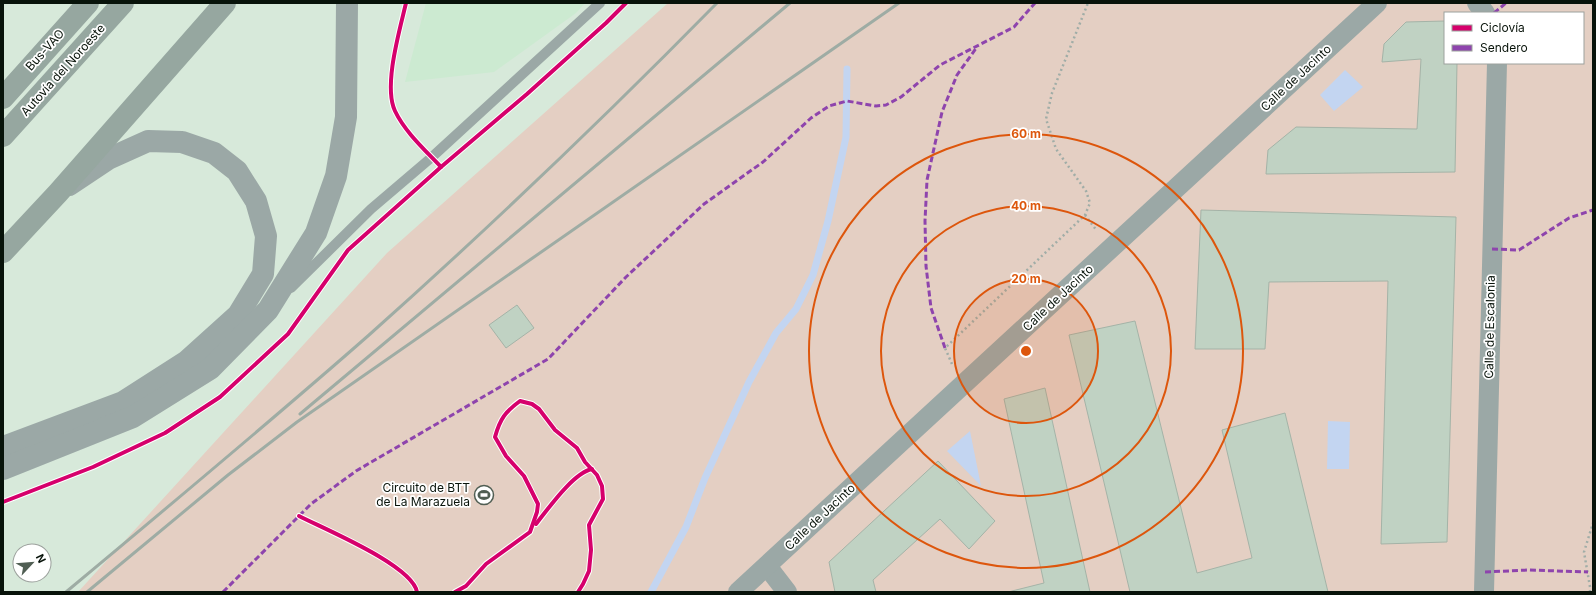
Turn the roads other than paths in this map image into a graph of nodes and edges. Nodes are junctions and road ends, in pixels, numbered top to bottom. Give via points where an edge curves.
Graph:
1 (88, 3) edge
2 (123, 3) edge
3 (225, 3) edge
4 (348, 3) edge
5 (600, 3) edge
6 (1377, 3) edge
7 (1477, 3) edge
8 (1485, 12) edge
9 (1497, 64) edge
10 (3, 98) edge
11 (3, 136) edge
12 (58, 193) junction
13 (3, 252) edge
14 (268, 310) junction
15 (3, 448) edge
16 (3, 469) edge
17 (767, 566) junction
18 (738, 592) edge
19 (787, 592) edge
20 (1484, 592) edge

1 - 10 highway, Bus-VAO
2 - 11 highway, Autovía del Noroeste
3 - 12 highway
4 - 14 street via 346,117 336,176 316,233
5 - 14 lane via 371,210
6 - 17 street, Calle de Jacinto
7 - 8 street
9 - 20 street, Calle de Escalonia
12 - 13 highway
12 - 15 street via 108,159 148,141 182,142 214,154 237,171 256,201 266,236 263,274 238,315 187,361 123,402
14 - 16 street via 210,369 134,417
17 - 18 street, Calle de Jacinto
17 - 19 street

